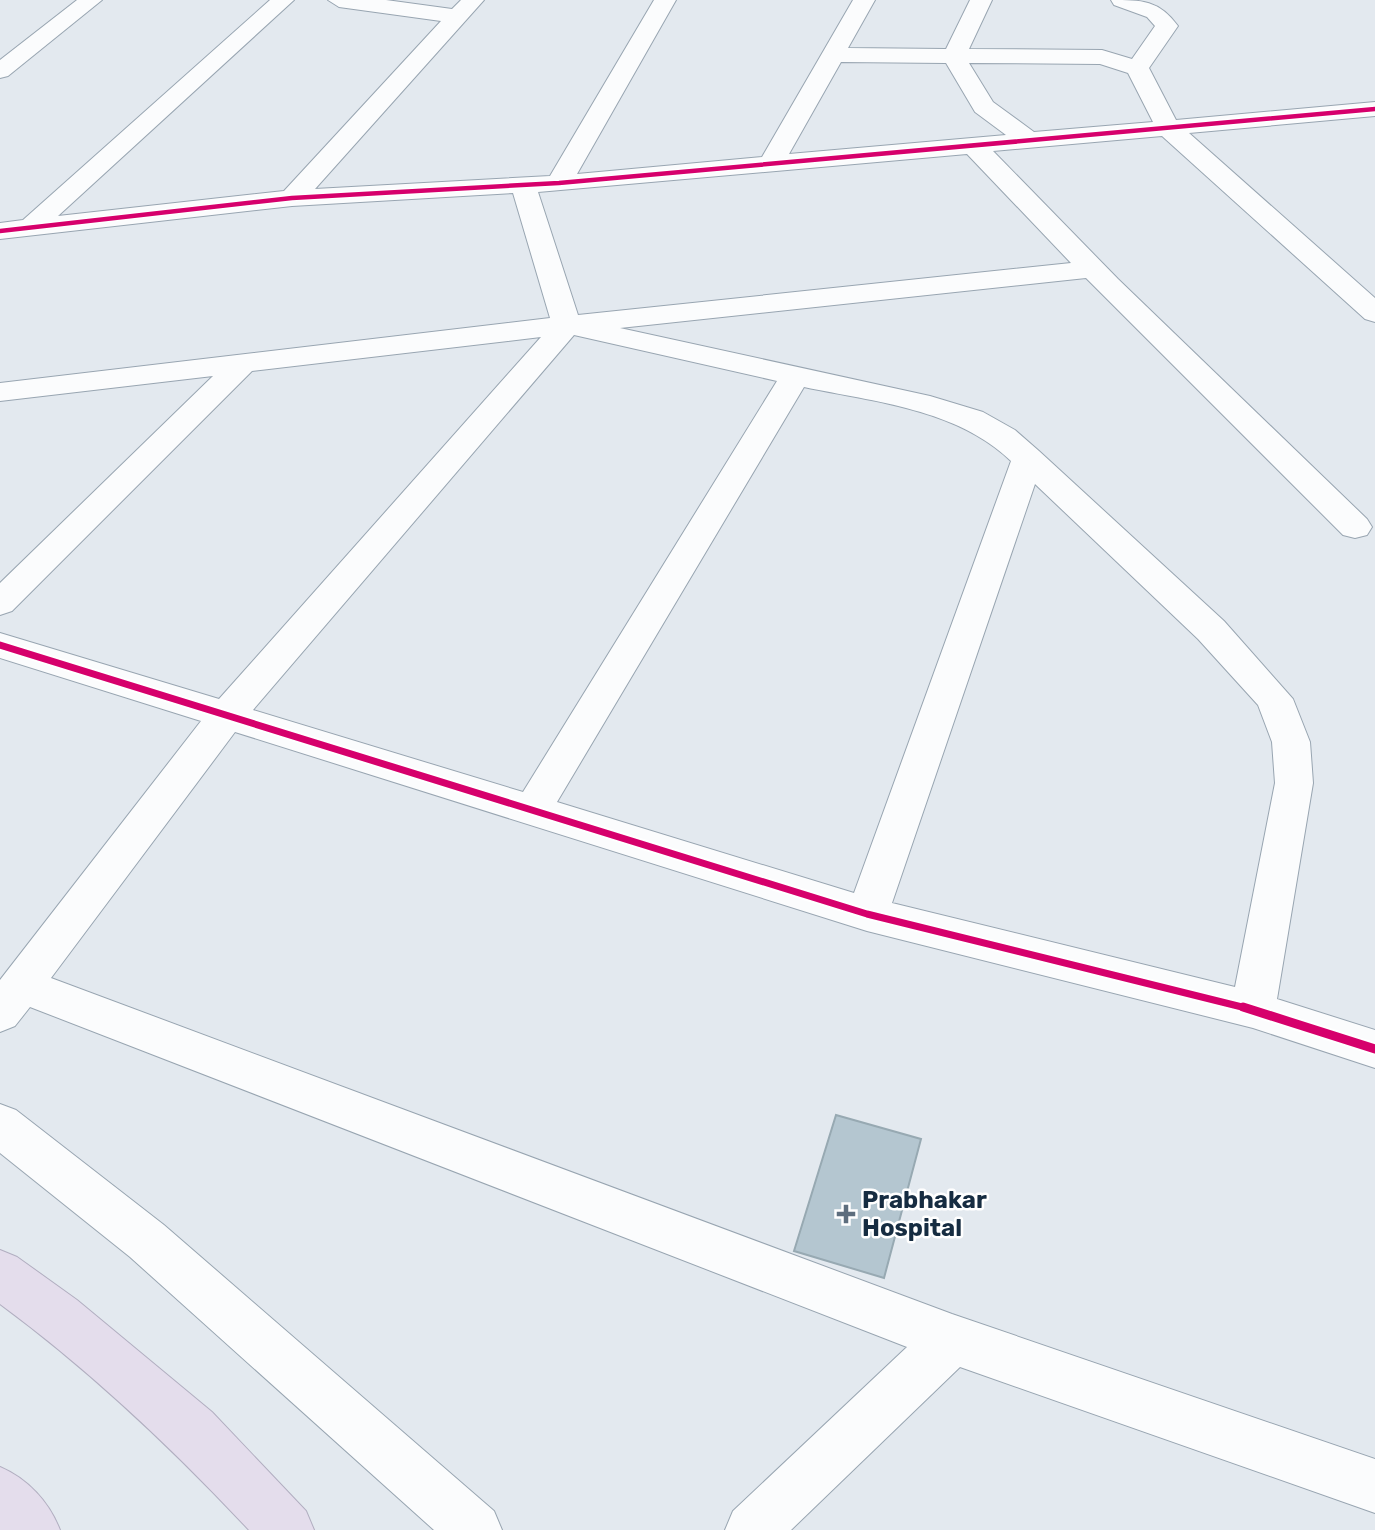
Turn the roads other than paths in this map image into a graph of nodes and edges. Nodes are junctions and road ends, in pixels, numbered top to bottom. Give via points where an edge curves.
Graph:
1 (90, 0) edge
2 (284, 0) edge
3 (339, 0) edge
4 (665, 0) edge
5 (863, 0) edge
6 (981, 0) edge
7 (1122, 0) edge
8 (465, 9) edge
9 (831, 55) junction
10 (954, 57) junction
11 (1136, 68) junction
12 (0, 71) edge
13 (1375, 109) edge
14 (1170, 129) junction
15 (1030, 141) junction
16 (974, 146) junction
17 (771, 164) junction
18 (559, 183) junction
19 (523, 185) junction
20 (292, 198) junction
21 (31, 227) junction
22 (0, 231) edge
23 (1093, 269) junction
24 (1375, 313) edge
25 (567, 325) junction
26 (243, 363) junction
27 (795, 376) junction
28 (0, 392) edge
29 (1028, 458) junction
30 (1355, 527) dead end
31 (0, 603) edge
32 (0, 645) edge
33 (227, 715) junction
34 (532, 810) junction
35 (867, 914) junction
36 (11, 999) edge
37 (1253, 1010) junction
38 (1375, 1049) edge
39 (0, 1125) edge
40 (0, 1274) edge
41 (952, 1339) junction
42 (1375, 1486) edge
43 (0, 1494) edge
44 (33, 1530) edge
45 (287, 1530) edge
46 (475, 1530) edge
47 (752, 1530) edge

1 - 12 street
2 - 21 street
3 - 8 street
4 - 18 street
5 - 9 street
6 - 10 street
7 - 11 street via 1155,12 1167,26
8 - 20 street
9 - 10 street
9 - 17 street
10 - 11 street via 1102,57
10 - 15 street via 984,107
11 - 14 street
13 - 14 street
14 - 15 street
14 - 24 street
15 - 16 street
16 - 17 street
16 - 23 street
17 - 18 street
18 - 19 street
19 - 20 street
19 - 25 street
20 - 21 street
21 - 22 street
23 - 25 street
23 - 30 street
25 - 26 street
25 - 27 street
25 - 33 street
26 - 28 street
26 - 31 street
27 - 29 street via 972,419 1004,437
27 - 34 street
29 - 35 street
29 - 37 street via 1211,630 1274,699 1291,742 1294,783
32 - 33 street
33 - 34 street
33 - 36 street
34 - 35 street
35 - 37 street
36 - 41 street
37 - 38 street
39 - 46 street via 147,1241
40 - 45 highway via 60,1317 193,1431
41 - 42 street
41 - 47 street
43 - 44 highway

